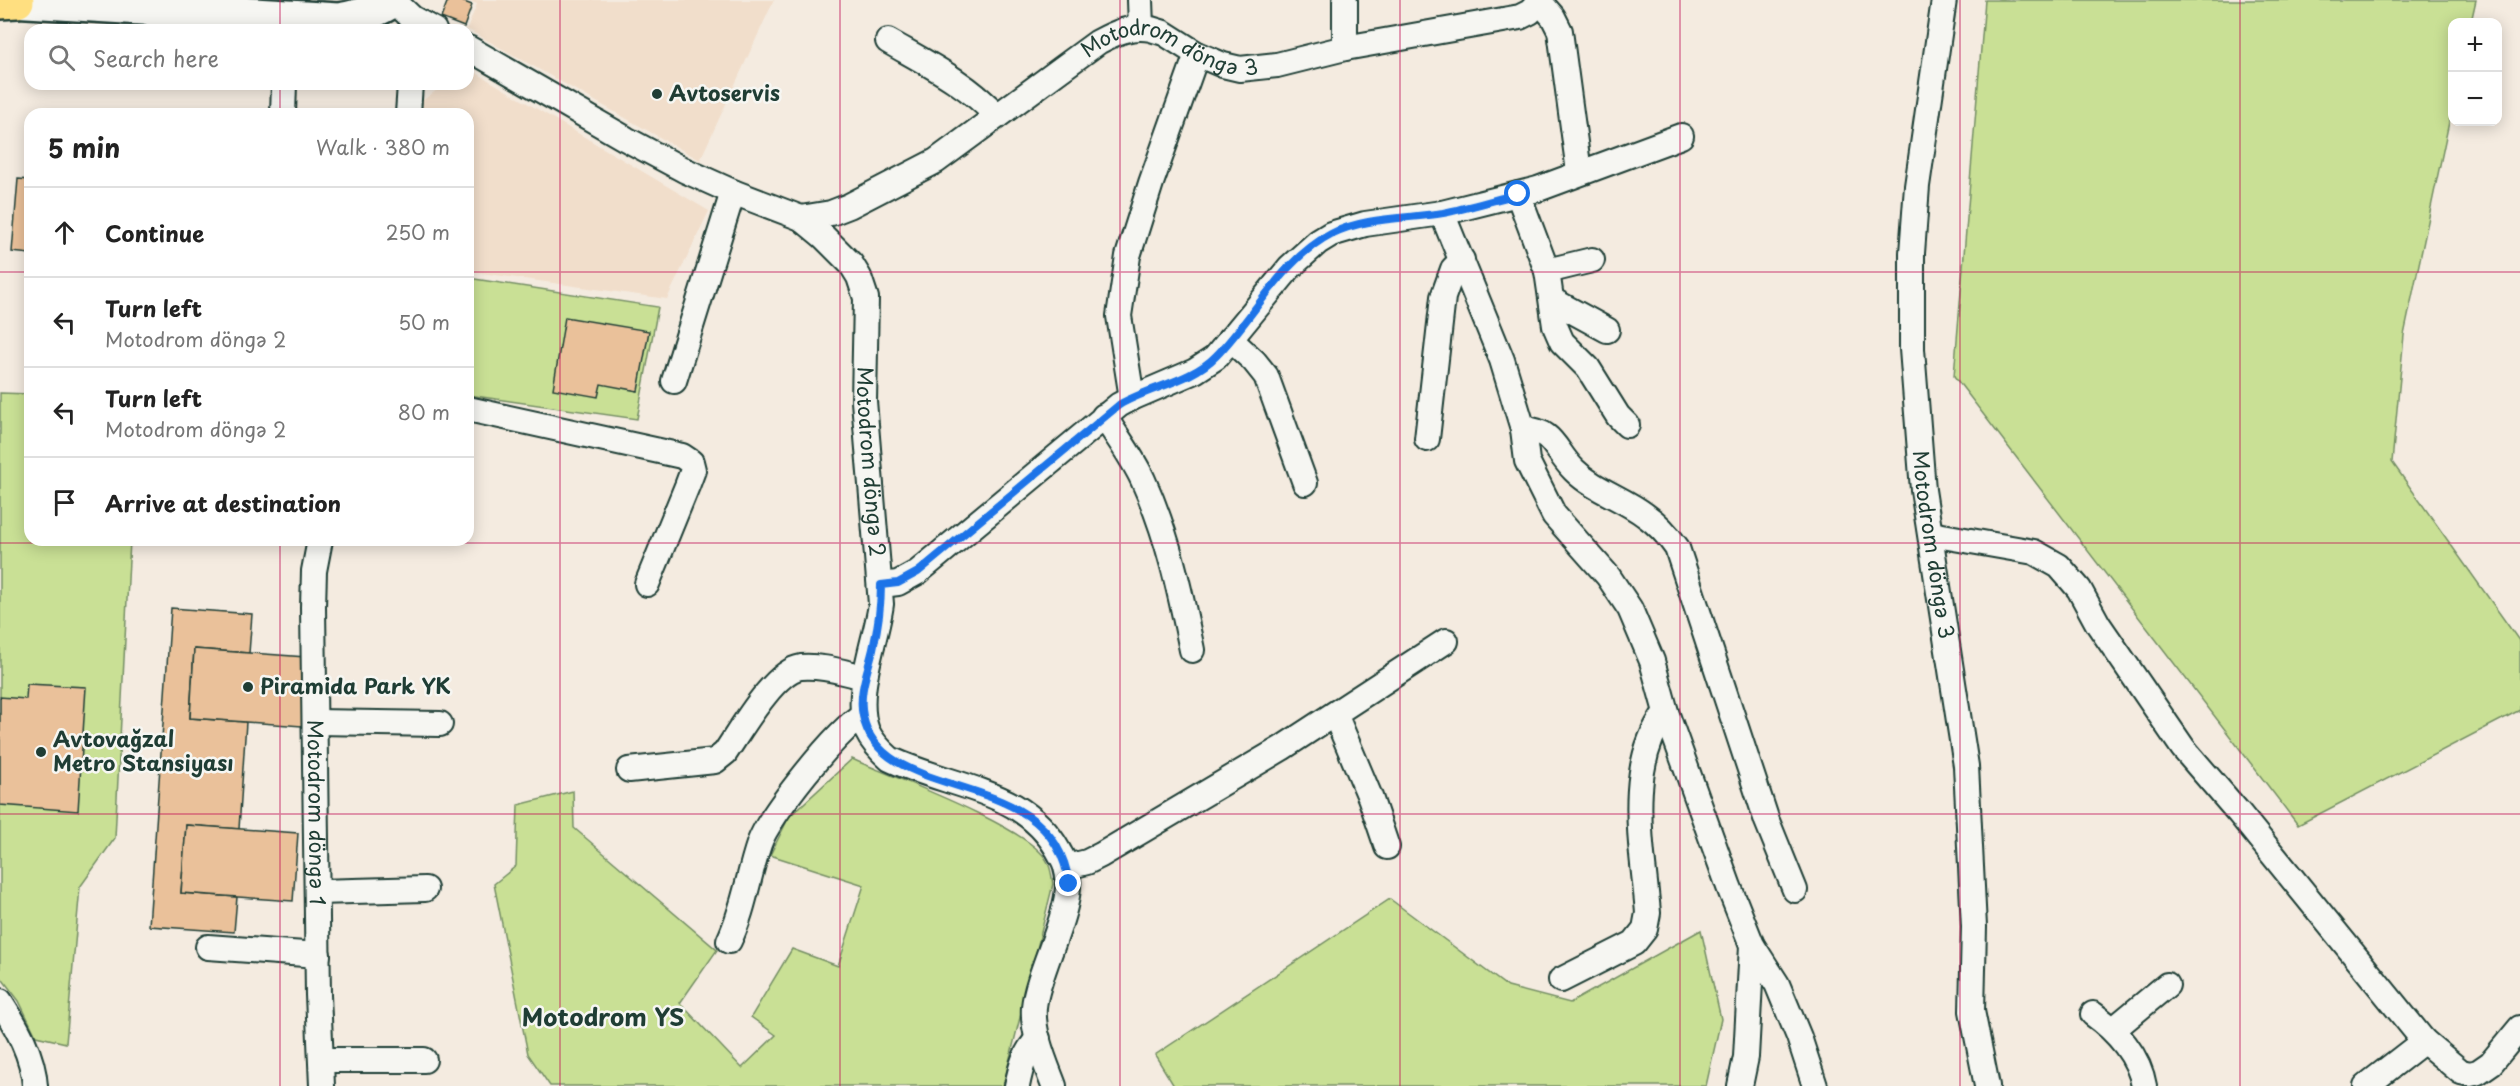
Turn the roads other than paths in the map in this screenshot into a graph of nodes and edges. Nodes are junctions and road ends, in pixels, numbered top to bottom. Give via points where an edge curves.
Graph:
1 (11, 0) edge
2 (1345, 0) edge
3 (1944, 0) edge
4 (17, 1) edge
5 (1136, 1) edge
6 (1541, 1) edge
7 (0, 2) edge
8 (403, 12) edge
9 (286, 24) edge
10 (424, 24) edge
11 (1141, 27) junction
12 (888, 40) dead end
13 (1345, 48) junction
14 (474, 51) edge
15 (1197, 54) junction
16 (284, 90) edge
17 (410, 90) edge
18 (283, 108) edge
19 (408, 108) edge
20 (997, 116) junction
21 (1681, 136) dead end
22 (1579, 172) junction
23 (733, 192) junction
24 (1518, 194) junction
25 (1442, 213) junction
26 (801, 218) junction
27 (1462, 260) junction
28 (1592, 260) dead end
29 (1547, 271) junction
30 (1552, 300) junction
31 (1607, 330) dead end
32 (1230, 339) junction
33 (674, 381) dead end
34 (1131, 398) junction
35 (474, 410) edge
36 (1104, 416) junction
37 (1628, 425) dead end
38 (1523, 429) junction
39 (1428, 439) dead end
40 (1305, 483) dead end
41 (1932, 534) junction
42 (319, 546) edge
43 (646, 584) dead end
44 (881, 585) junction
45 (1446, 641) dead end
46 (1192, 650) dead end
47 (865, 677) junction
48 (1666, 712) junction
49 (1335, 714) junction
50 (863, 715) junction
51 (316, 722) junction
52 (440, 724) dead end
53 (629, 770) dead end
54 (1387, 847) dead end
55 (1066, 867) junction
56 (425, 889) dead end
57 (1795, 890) dead end
58 (318, 892) junction
59 (729, 941) dead end
60 (1752, 945) junction
61 (208, 947) dead end
62 (318, 955) junction
63 (1561, 980) dead end
64 (2167, 985) dead end
65 (0, 1001) edge
66 (2093, 1014) dead end
67 (2520, 1028) edge
68 (2114, 1029) junction
69 (1038, 1039) junction
70 (2424, 1041) junction
71 (321, 1060) junction
72 (424, 1060) dead end
73 (35, 1086) edge
74 (322, 1086) edge
75 (1017, 1086) edge
76 (1054, 1086) edge
77 (1740, 1086) edge
78 (1815, 1086) edge
79 (1988, 1086) edge
80 (2144, 1086) edge
81 (2366, 1086) edge

1 - 4 main road
2 - 13 street
3 - 41 street, Motodrom döngə 3 via 1917,186 1912,253 1916,407 1923,490
4 - 7 highway
4 - 9 main road
5 - 11 street
6 - 13 street, Motodrom döngə 3 via 1520,17
6 - 22 street via 1560,31
8 - 9 main road via 380,10 358,18
8 - 10 street
11 - 15 street, Motodrom döngə 3 via 1164,33
11 - 20 street, Motodrom döngə 3 via 1117,32 1098,42
12 - 20 street via 966,87
13 - 15 street, Motodrom döngə 3 via 1252,68 1223,65
14 - 23 street, Motodrom döngə 2 via 626,139
15 - 34 street via 1128,256 1119,316
16 - 18 street
17 - 19 street
20 - 26 street, Motodrom döngə 3 via 936,161 831,213
21 - 22 street
22 - 24 street
23 - 26 street, Motodrom döngə 2
23 - 33 street
24 - 25 street
24 - 29 street
25 - 27 street
25 - 32 street via 1365,224 1331,234 1290,267
26 - 44 street, Motodrom döngə 2 via 851,264 864,289 866,448
27 - 38 street via 1502,360
27 - 39 street via 1453,269 1443,297
28 - 29 street
29 - 30 street
30 - 31 street
30 - 37 street via 1555,326 1562,342 1588,368 1617,416
32 - 34 street via 1215,358 1195,371
32 - 40 street via 1266,376
34 - 36 street
35 - 43 street via 682,456 691,462 693,470
36 - 44 street via 918,572 898,583
36 - 46 street via 1142,478 1167,539
38 - 48 street via 1527,461 1554,515 1608,576 1630,609 1652,661
38 - 57 street via 1547,434 1585,480 1644,513 1677,548 1767,821
41 - 70 street via 2034,552 2059,566 2079,589 2098,624 2183,748
41 - 79 street, Motodrom döngə 3 via 1966,766 1974,927 1972,1011
42 - 51 street, Motodrom döngə 1 via 313,607
44 - 47 street, Motodrom döngə 2 via 879,624
45 - 49 street
47 - 50 street, Motodrom döngə 2
47 - 53 street via 798,668 777,681 725,753 715,761
48 - 60 street
48 - 63 street via 1648,745 1640,795 1648,913 1645,929 1634,943
49 - 54 street
49 - 55 street via 1101,855
50 - 55 street, Motodrom döngə 2 via 875,744 890,759 1014,806 1053,841
50 - 59 street via 846,726 764,830 740,918
51 - 52 street
51 - 58 street, Motodrom döngə 1
55 - 69 street, Motodrom döngə 2 via 1067,900 1038,985 1034,1009
56 - 58 street
58 - 62 street, Motodrom döngə 1
60 - 77 street via 1746,1057
60 - 78 street via 1777,984
61 - 62 street
62 - 71 street, Motodrom döngə 1
64 - 68 street
65 - 73 street via 29,1056
66 - 68 street
67 - 70 street via 2491,1063 2470,1074 2461,1072
68 - 80 street via 2142,1072
69 - 75 street via 1022,1062
69 - 76 street, Motodrom döngə 2
70 - 81 street
71 - 72 street
71 - 74 street, Motodrom döngə 1

